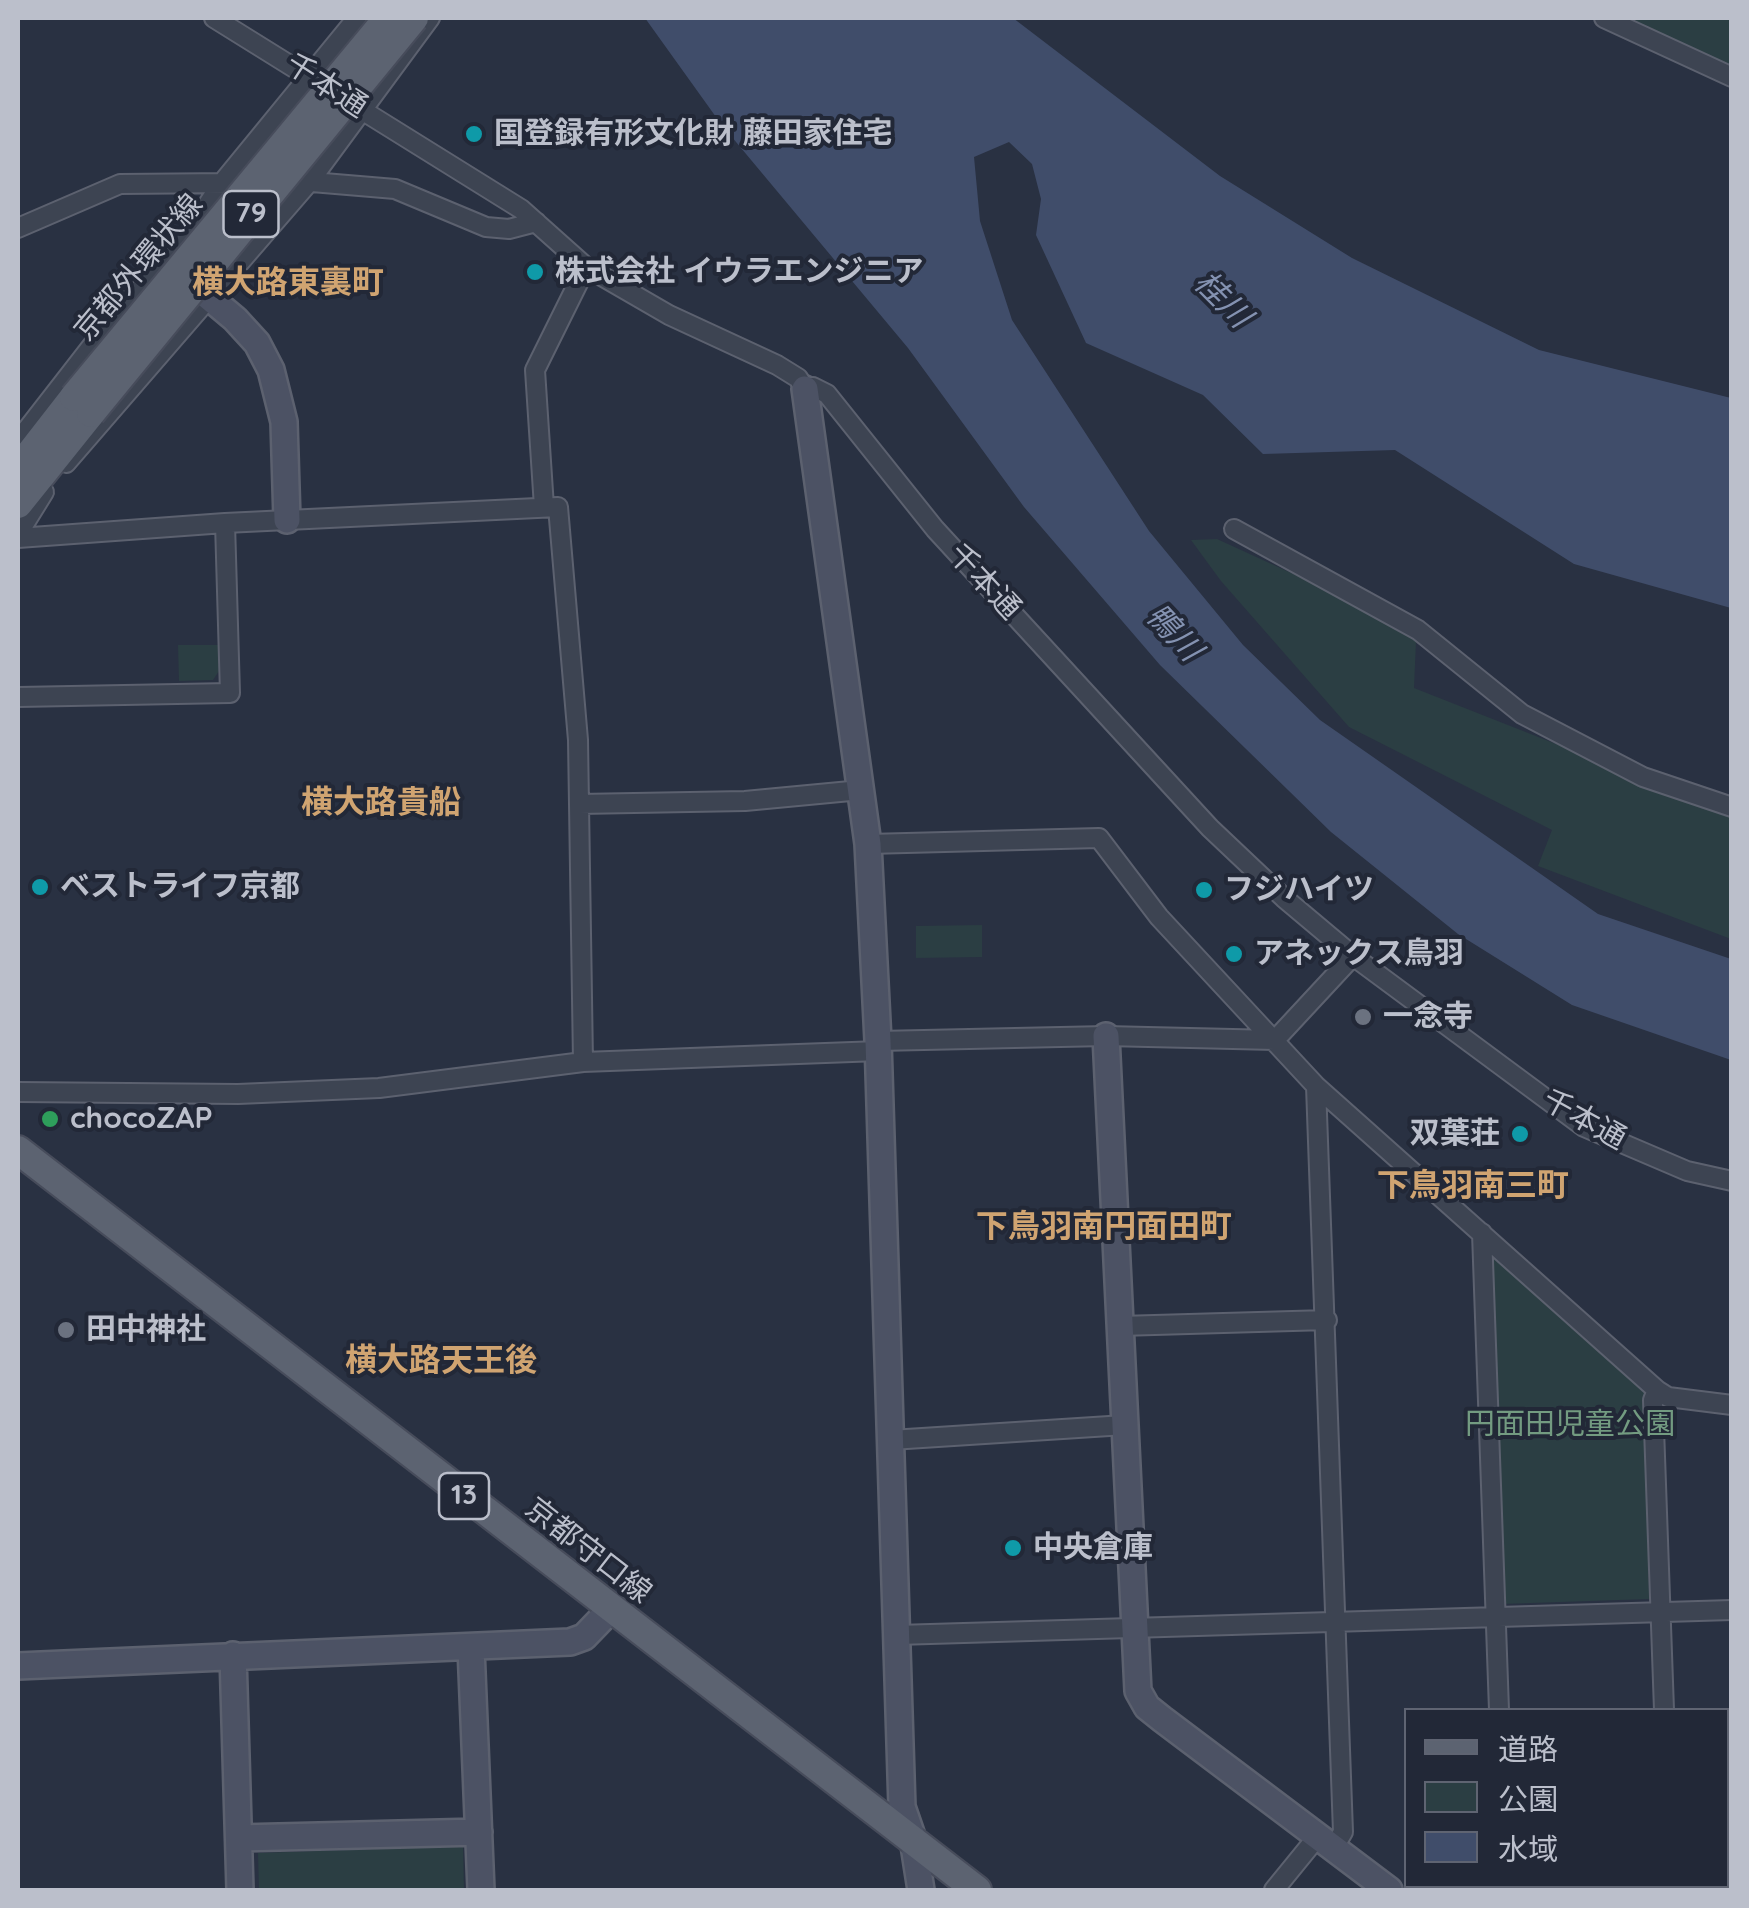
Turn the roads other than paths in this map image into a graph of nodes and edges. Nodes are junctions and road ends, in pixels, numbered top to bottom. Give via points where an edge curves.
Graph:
1 (214, 18) edge
2 (357, 18) edge
3 (388, 18) edge
4 (1604, 18) edge
5 (419, 20) edge
6 (312, 75) junction
7 (1732, 77) edge
8 (361, 108) junction
9 (310, 181) junction
10 (222, 183) junction
11 (536, 222) junction
12 (18, 228) edge
13 (168, 264) junction
14 (586, 267) junction
15 (211, 297) junction
16 (805, 389) junction
17 (83, 405) junction
18 (18, 441) edge
19 (18, 469) edge
20 (18, 504) edge
21 (544, 507) junction
22 (287, 520) junction
23 (225, 523) junction
24 (1234, 530) dead end
25 (18, 536) edge
26 (18, 698) edge
27 (860, 790) junction
28 (579, 804) junction
29 (1732, 808) edge
30 (868, 844) junction
31 (1353, 956) junction
32 (1106, 1036) junction
33 (1274, 1040) junction
34 (879, 1046) junction
35 (583, 1062) junction
36 (1316, 1086) junction
37 (18, 1092) edge
38 (18, 1150) edge
39 (1732, 1181) edge
40 (1482, 1233) junction
41 (1327, 1320) junction
42 (1120, 1326) junction
43 (1657, 1390) junction
44 (1732, 1405) edge
45 (1125, 1424) junction
46 (891, 1440) junction
47 (610, 1610) junction
48 (1732, 1610) edge
49 (1660, 1612) junction
50 (1496, 1617) junction
51 (1336, 1622) junction
52 (1136, 1628) junction
53 (897, 1636) junction
54 (471, 1648) junction
55 (233, 1655) junction
56 (18, 1666) edge
57 (1498, 1708) edge
58 (1664, 1708) edge
59 (479, 1832) junction
60 (238, 1838) junction
61 (914, 1839) junction
62 (1325, 1842) junction
63 (240, 1890) edge
64 (481, 1890) edge
65 (921, 1890) edge
66 (977, 1890) edge
67 (1274, 1890) edge
68 (1389, 1890) edge

1 - 6 street, 千本通
2 - 6 street
3 - 17 main road, 京都外環状線 / 79, bridge
4 - 7 street
5 - 8 street
5 - 17 main road, 京都外環状線 / 79, bridge
6 - 8 street, 千本通
6 - 10 street
8 - 9 street
8 - 11 street, 千本通
9 - 10 street
9 - 11 street via 396,189 486,226
9 - 15 street
10 - 12 street via 120,184
10 - 13 street
11 - 14 street, 千本通
13 - 15 street
13 - 18 street via 126,302
14 - 16 street, 千本通 via 777,365
14 - 21 street via 535,370
15 - 22 street via 257,343 272,370 284,422
15 - 25 street via 68,461
16 - 27 street
16 - 31 street, 千本通 via 827,394 935,529 1210,828
17 - 19 main road, 京都外環状線 / 79
17 - 20 main road, 京都外環状線 / 79
21 - 22 street
21 - 28 street via 558,506
22 - 23 street
23 - 25 street
23 - 26 street via 230,694
24 - 29 street via 1418,630 1522,714 1643,776
27 - 28 street via 745,801
27 - 30 street
28 - 35 street
30 - 33 street via 1099,838 1158,917
30 - 34 street
31 - 33 street
31 - 39 street, 千本通 via 1584,1127 1687,1171
32 - 33 street
32 - 34 street
32 - 42 street
33 - 36 street
34 - 35 street
34 - 46 street
35 - 37 street via 360,1088
36 - 40 street
36 - 41 street
38 - 47 main road, 京都守口線 / 13
40 - 43 street
40 - 50 street
41 - 42 street
41 - 51 street
42 - 45 street
43 - 44 street
43 - 49 street
45 - 46 street
45 - 52 street
46 - 53 street
47 - 54 street via 570,1642
47 - 61 main road, 京都守口線 / 13
48 - 49 street
49 - 50 street
49 - 58 street
50 - 51 street
50 - 57 street
51 - 52 street
51 - 62 street via 1343,1832
52 - 53 street
52 - 62 street via 1138,1691 1147,1707
53 - 61 street via 902,1807
54 - 55 street
54 - 59 street
55 - 56 street
55 - 60 street
59 - 60 street
59 - 64 street
60 - 63 street
61 - 65 street
61 - 66 main road, 京都守口線 / 13
62 - 67 street
62 - 68 street

